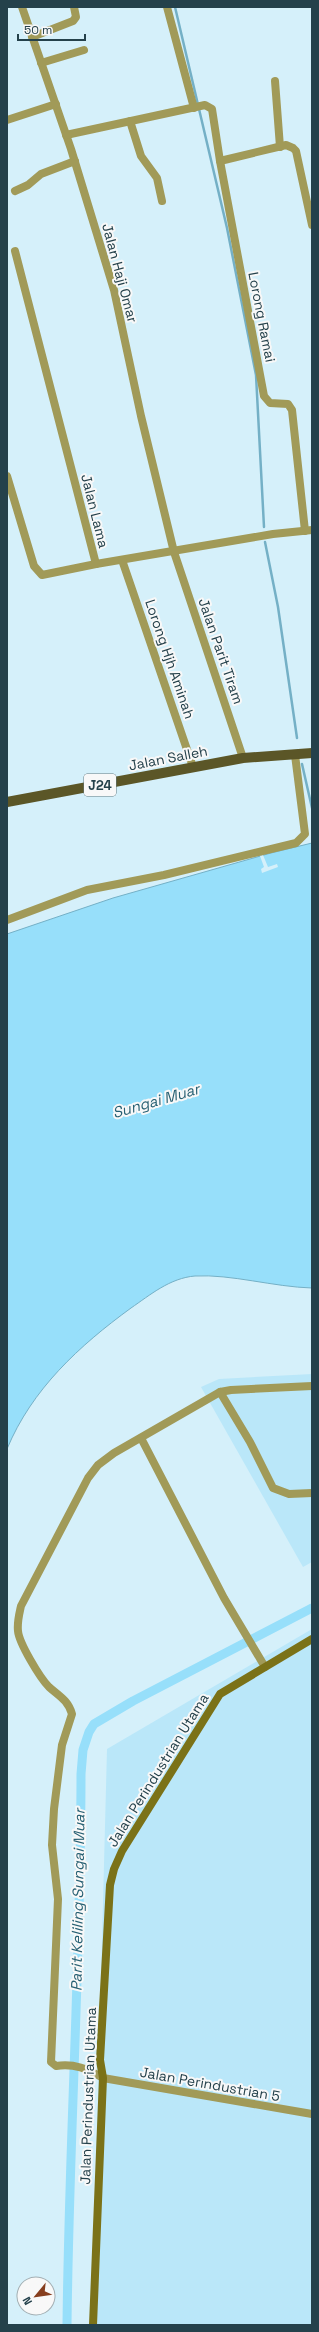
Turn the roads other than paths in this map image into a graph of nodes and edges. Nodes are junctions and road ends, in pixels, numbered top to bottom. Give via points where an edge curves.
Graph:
1 (22, 7) edge
2 (74, 7) edge
3 (167, 7) edge
4 (32, 37) junction
5 (84, 50) dead end
6 (41, 63) junction
7 (276, 81) dead end
8 (56, 104) junction
9 (199, 106) junction
10 (7, 120) edge
11 (130, 121) junction
12 (66, 134) junction
13 (280, 147) junction
14 (75, 161) junction
15 (220, 162) junction
16 (15, 191) dead end
17 (162, 201) dead end
18 (312, 225) edge
19 (15, 251) dead end
20 (7, 476) edge
21 (308, 530) edge
22 (174, 552) junction
23 (122, 560) junction
24 (96, 564) junction
25 (312, 753) edge
26 (295, 755) junction
27 (243, 758) junction
28 (193, 768) junction
29 (7, 802) edge
30 (7, 920) edge
31 (312, 1386) edge
32 (220, 1392) junction
33 (141, 1438) junction
34 (312, 1493) edge
35 (312, 1639) edge
36 (265, 1667) junction
37 (103, 2078) junction
38 (312, 2114) edge
39 (93, 2325) edge

1 - 4 street, Jalan Haji Omar
2 - 4 street via 76,17 73,22
3 - 9 street
4 - 6 street, Jalan Haji Omar
5 - 6 street
6 - 8 street, Jalan Haji Omar
7 - 13 street
8 - 10 street
8 - 12 street, Jalan Haji Omar
9 - 11 street
9 - 15 street, Lorong Ramai via 212,109
11 - 12 street
11 - 17 street via 141,156 157,178
12 - 14 street, Jalan Haji Omar
13 - 15 street
13 - 18 street via 289,146 296,151
14 - 16 street via 41,174 28,185
14 - 22 street, Jalan Haji Omar via 114,290
15 - 21 street, Lorong Ramai via 264,396 270,403 288,404 292,410
19 - 24 street, Jalan Lama
20 - 24 street via 38,572 42,575
21 - 22 street, Jalan Lama
22 - 23 street, Jalan Lama
22 - 27 street, Jalan Parit Tiram
23 - 24 street, Jalan Lama
23 - 28 street, Lorong Hjh Aminah
25 - 26 main road, Jalan Salleh / J24
26 - 27 main road, Jalan Salleh / J24
26 - 30 street via 305,834 296,843 164,875 88,890
27 - 28 main road, Jalan Salleh / J24
28 - 29 main road, Jalan Salleh / J24
31 - 32 street
32 - 33 street
32 - 34 street via 250,1442 273,1488 289,1494
33 - 36 street
33 - 37 street, Jalan Perindustrian 5 via 98,1465 88,1478 21,1606 17,1620 18,1636 22,1643 46,1683 65,1699 72,1714 62,1745 54,1809 52,1844 58,1899 51,2062 56,2066 68,2064 81,2067
35 - 36 street, Jalan Perindustrian Utama
36 - 37 street, Jalan Perindustrian Utama via 220,1694 146,1812 114,1869 110,1885 101,2052
37 - 38 street, Jalan Perindustrian 5
37 - 39 street, Jalan Perindustrian Utama

